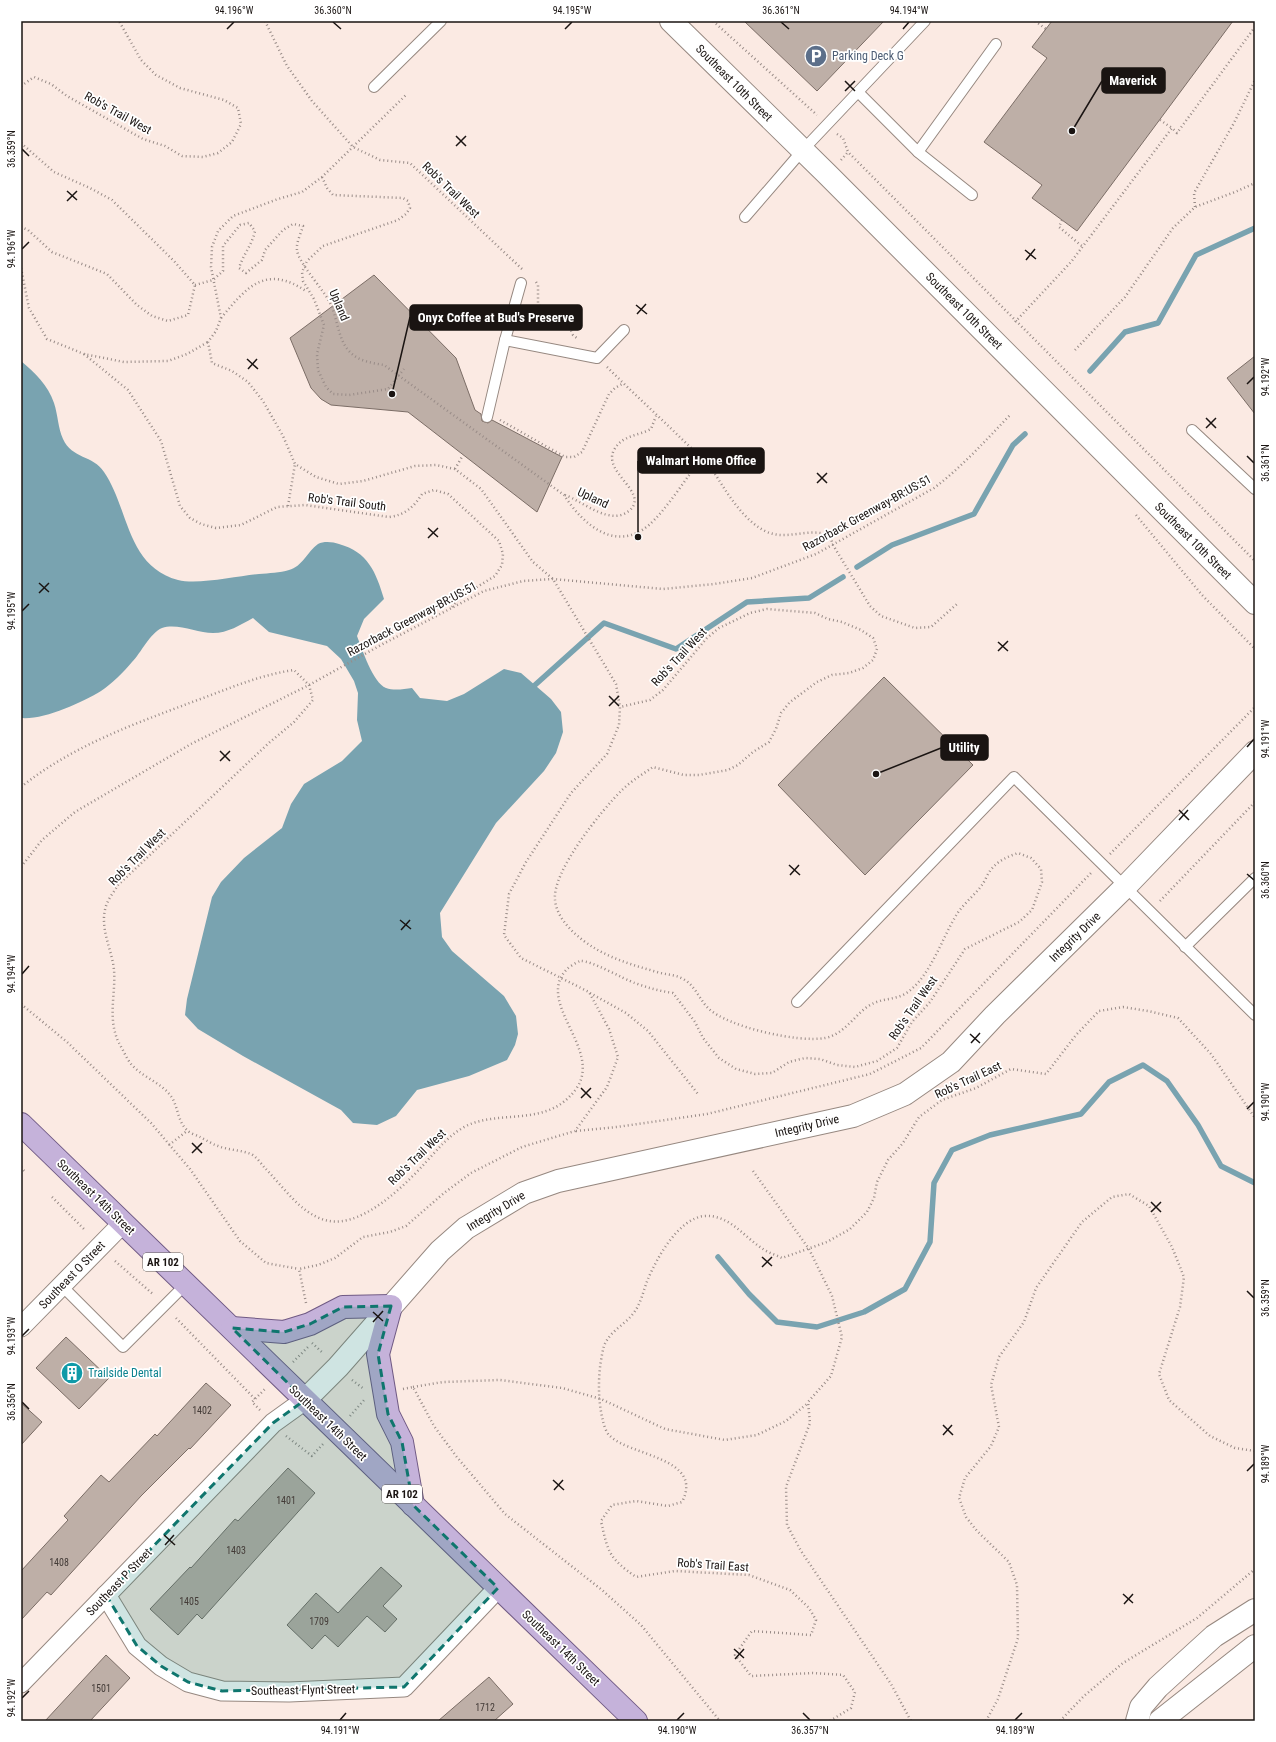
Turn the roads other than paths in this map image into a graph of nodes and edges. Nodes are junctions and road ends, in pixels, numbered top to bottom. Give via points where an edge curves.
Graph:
1 (440, 21) edge
2 (671, 21) edge
3 (925, 21) edge
4 (996, 44) dead end
5 (374, 87) dead end
6 (858, 92) junction
7 (802, 151) junction
8 (918, 152) junction
9 (972, 195) dead end
10 (745, 217) dead end
11 (521, 283) dead end
12 (624, 330) dead end
13 (505, 340) junction
14 (487, 415) road end
15 (1192, 430) dead end
16 (1255, 489) edge
17 (1255, 604) edge
18 (1255, 752) edge
19 (1255, 878) edge
20 (1125, 888) junction
21 (1186, 947) junction
22 (797, 1002) dead end
23 (1255, 1015) edge
24 (21, 1124) edge
25 (123, 1223) junction
26 (186, 1284) junction
27 (61, 1285) junction
28 (391, 1306) junction
29 (21, 1327) edge
30 (232, 1328) junction
31 (305, 1400) junction
32 (413, 1505) junction
33 (498, 1588) junction
34 (106, 1595) junction
35 (1255, 1610) edge
36 (1255, 1646) edge
37 (21, 1683) edge
38 (636, 1721) edge
39 (1137, 1721) edge
40 (1160, 1721) edge

1 - 5 lane
2 - 7 street, Southeast 10th Street
3 - 6 lane
4 - 8 lane
6 - 7 lane
6 - 8 lane
7 - 10 lane
7 - 17 street, Southeast 10th Street
8 - 9 lane
11 - 13 lane
12 - 13 lane via 598,358
13 - 14 lane
15 - 16 lane
18 - 20 street, Integrity Drive
19 - 21 lane
20 - 21 lane
20 - 22 lane via 1014,777
20 - 28 street, Integrity Drive via 995,1015 951,1062 905,1094 853,1116 558,1181 524,1193 466,1228 440,1251
21 - 23 lane
24 - 25 main road, Southeast 14th Street / AR 102
25 - 26 main road, Southeast 14th Street / AR 102
25 - 27 street, Southeast O Street
26 - 27 lane via 123,1347
26 - 30 main road, Southeast 14th Street / AR 102
27 - 29 street, Southeast O Street
28 - 30 main road via 343,1307 310,1324 284,1332
28 - 31 street, Integrity Drive via 338,1367
28 - 32 main road via 378,1354 388,1414 402,1442
30 - 31 main road, Southeast 14th Street / AR 102
31 - 32 main road, Southeast 14th Street / AR 102
31 - 34 street, Southeast P Street via 273,1423
32 - 33 main road, Southeast 14th Street / AR 102
33 - 34 street, Southeast Flynt Street via 404,1687 289,1692 222,1691 188,1682 161,1666 137,1646
33 - 38 main road, Southeast 14th Street / AR 102
34 - 37 street, Southeast P Street
35 - 39 street via 1214,1636 1158,1687 1141,1707
36 - 40 street

